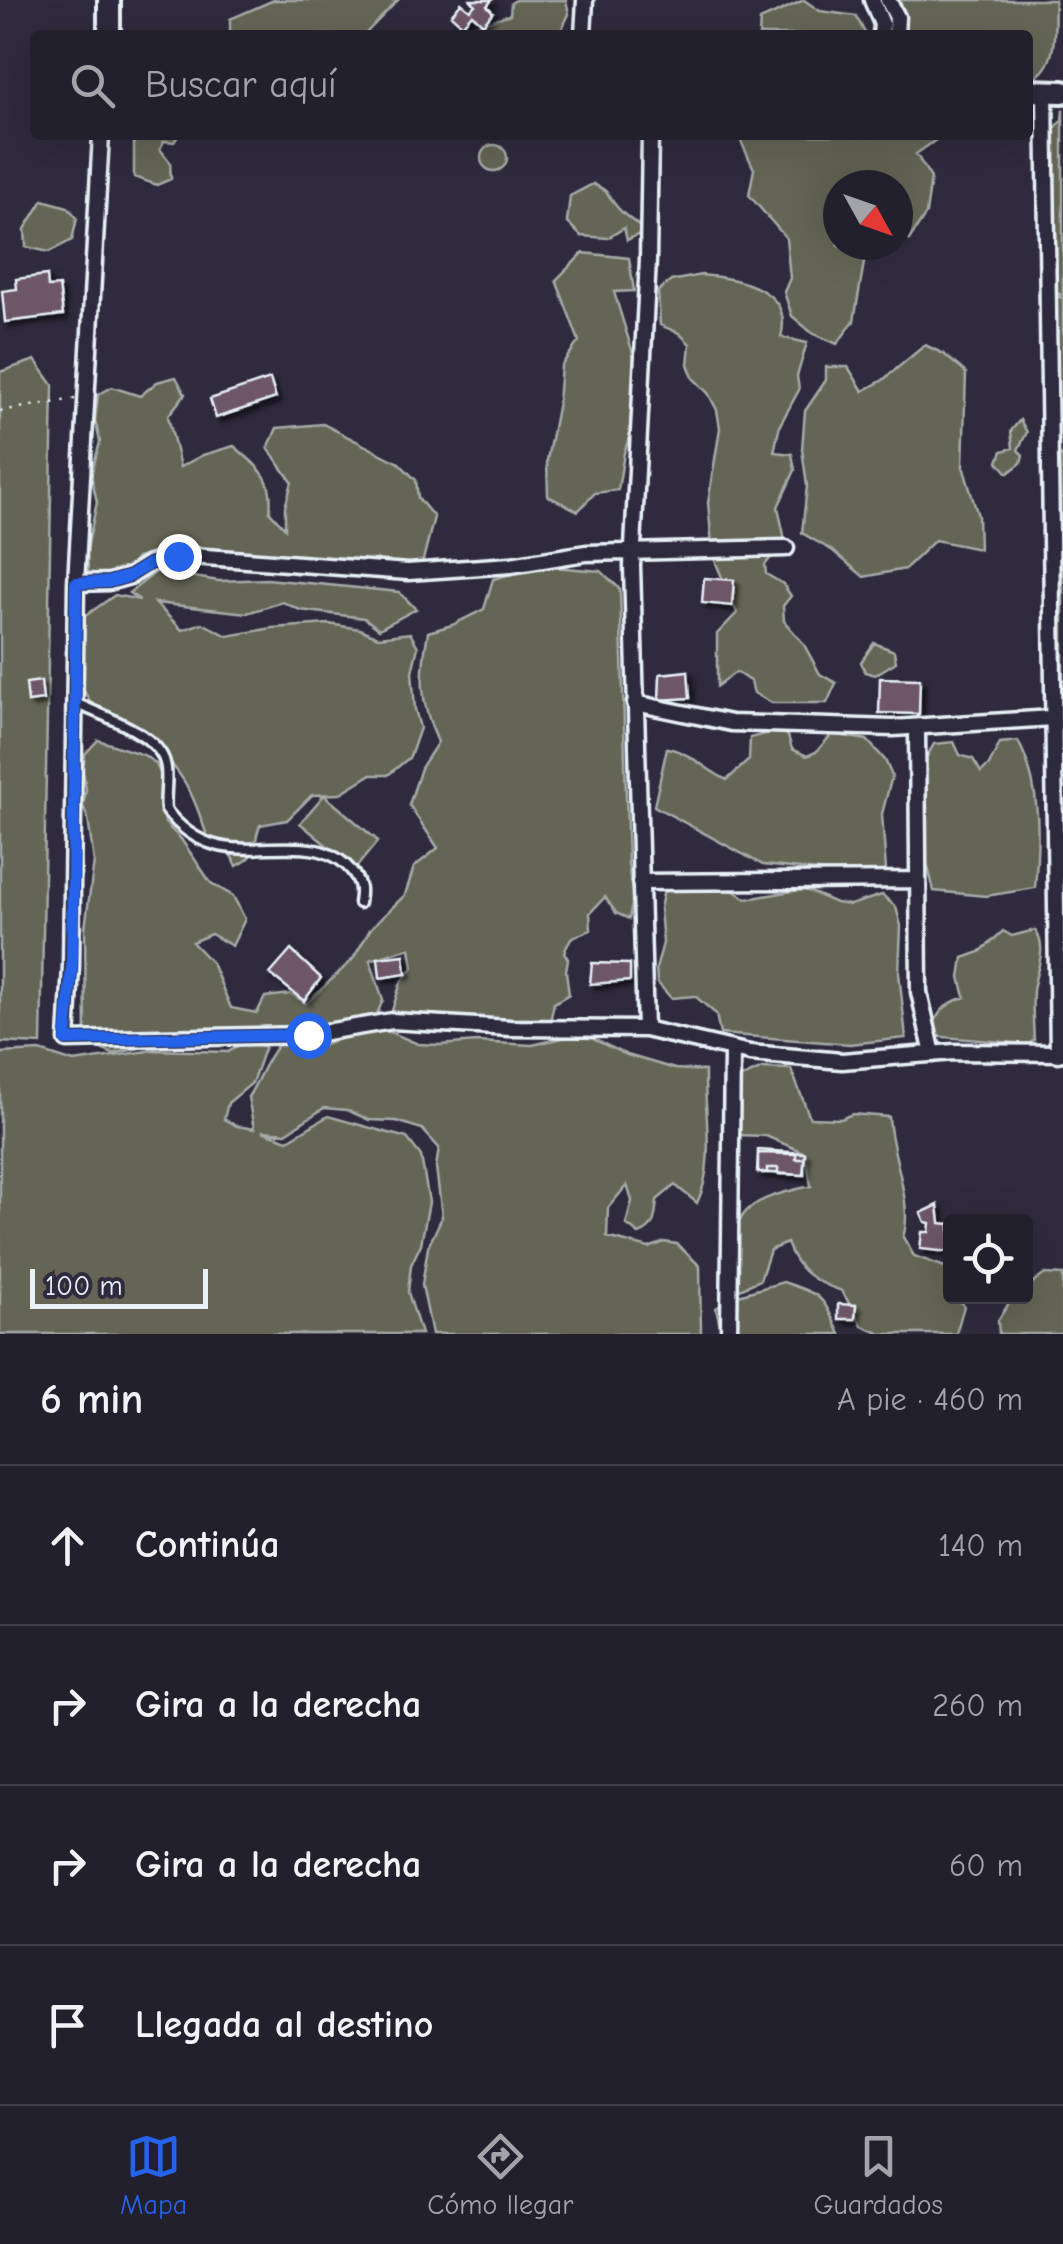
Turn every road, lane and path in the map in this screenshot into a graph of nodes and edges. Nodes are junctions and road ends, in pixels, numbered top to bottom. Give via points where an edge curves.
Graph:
1 (109, 0) edge
2 (585, 0) edge
3 (872, 0) edge
4 (888, 0) edge
5 (109, 30) edge
6 (584, 30) edge
7 (881, 30) edge
8 (896, 30) edge
9 (1045, 92) edge
10 (102, 140) edge
11 (650, 140) edge
12 (86, 397) junction
13 (0, 411) edge
14 (786, 548) dead end
15 (632, 552) junction
16 (76, 583) junction
17 (75, 703) junction
18 (635, 704) junction
19 (1053, 718) junction
20 (917, 727) junction
21 (918, 880) junction
22 (640, 882) junction
23 (359, 903) dead end
24 (645, 1029) junction
25 (732, 1049) junction
26 (1060, 1053) edge
27 (934, 1054) junction
28 (729, 1334) edge

1 - 5 street
2 - 6 street
3 - 7 street
4 - 8 street
9 - 19 street
10 - 12 street
11 - 15 street
12 - 13 path
12 - 16 street
14 - 15 street
15 - 16 street via 408,572 178,556 109,582
15 - 18 street
16 - 17 street
17 - 23 lane via 160,750 166,810 192,836 218,846 332,855 358,880
17 - 24 street via 66,1040 308,1035 392,1022
18 - 20 street via 731,724
18 - 22 street
19 - 20 street
19 - 26 street
20 - 21 street
21 - 22 street
21 - 27 street via 919,992
22 - 24 street
24 - 25 street
25 - 27 street via 842,1061
25 - 28 street
26 - 27 street

